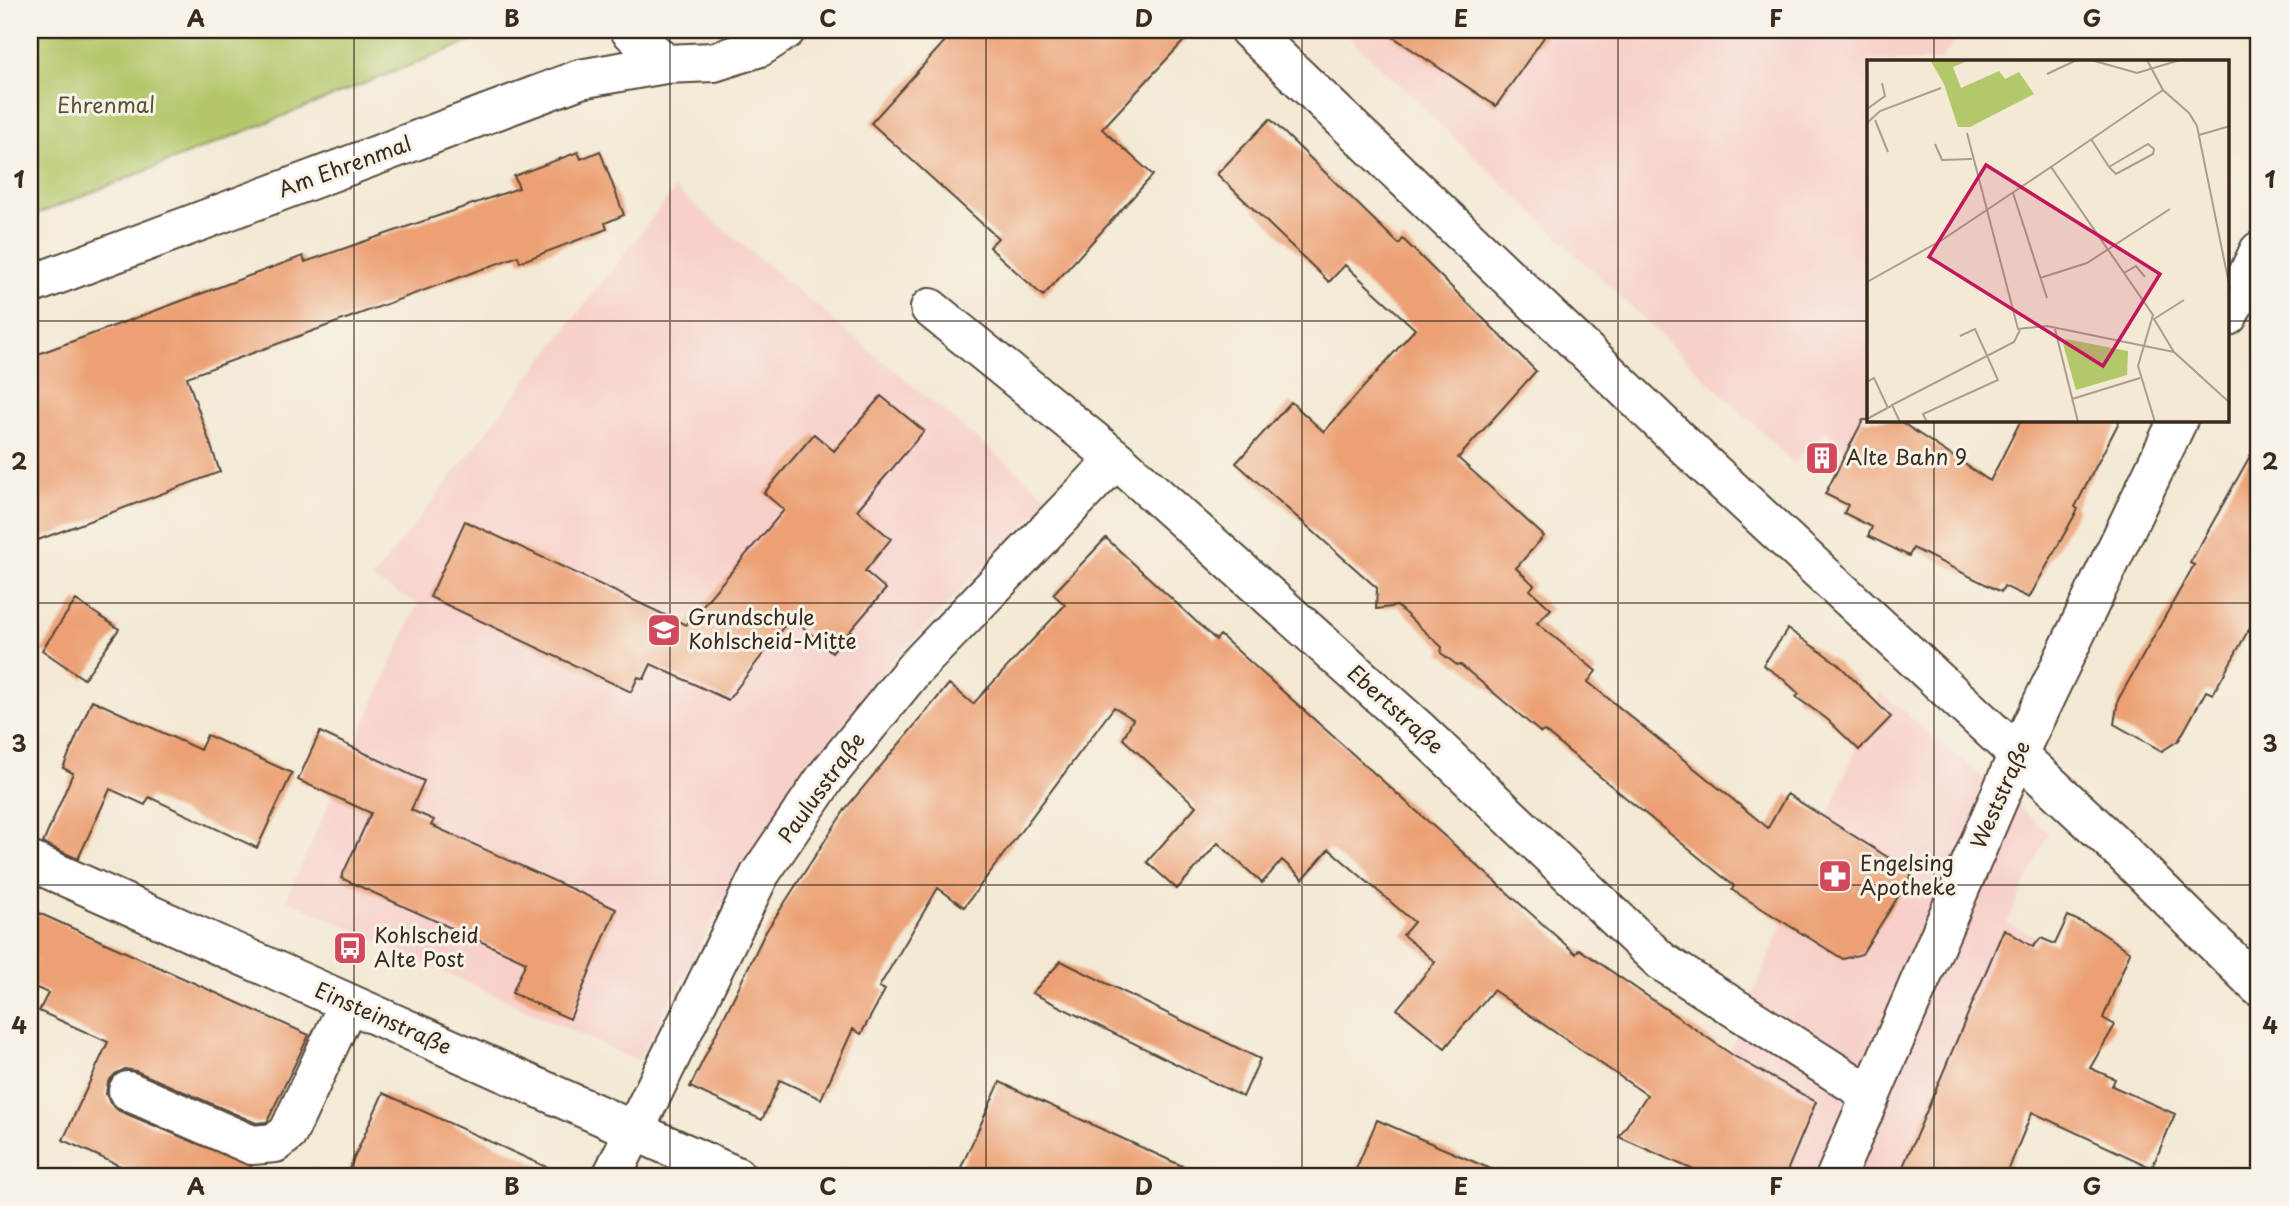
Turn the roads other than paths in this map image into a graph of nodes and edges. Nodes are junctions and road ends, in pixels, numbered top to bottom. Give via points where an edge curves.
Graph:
1 (630, 30) edge
2 (786, 30) edge
3 (1249, 30) edge
4 (665, 64) junction
5 (2259, 251) edge
6 (30, 285) edge
7 (930, 308) dead end
8 (2230, 312) edge
9 (2177, 422) edge
10 (1116, 459) junction
11 (2017, 756) junction
12 (30, 861) edge
13 (2259, 987) edge
14 (348, 1004) junction
15 (128, 1091) dead end
16 (1871, 1095) junction
17 (633, 1131) junction
18 (612, 1176) edge
19 (736, 1176) edge
20 (1836, 1176) edge

1 - 4 street
2 - 4 street, Am Ehrenmal via 760,47 714,62
3 - 11 street
4 - 6 street, Am Ehrenmal via 580,79
5 - 8 street
7 - 10 street, Ebertstraße
9 - 11 street, Weststraße
10 - 16 street, Ebertstraße via 1420,731 1661,961
10 - 17 street, Paulusstraße via 914,668 826,777 760,874
11 - 13 street
11 - 16 street, Weststraße
12 - 14 street, Einsteinstraße
14 - 15 street via 288,1133 275,1143 252,1145
14 - 17 street, Einsteinstraße
16 - 20 street, Weststraße
17 - 18 street, Paulusstraße
17 - 19 street, Einsteinstraße

